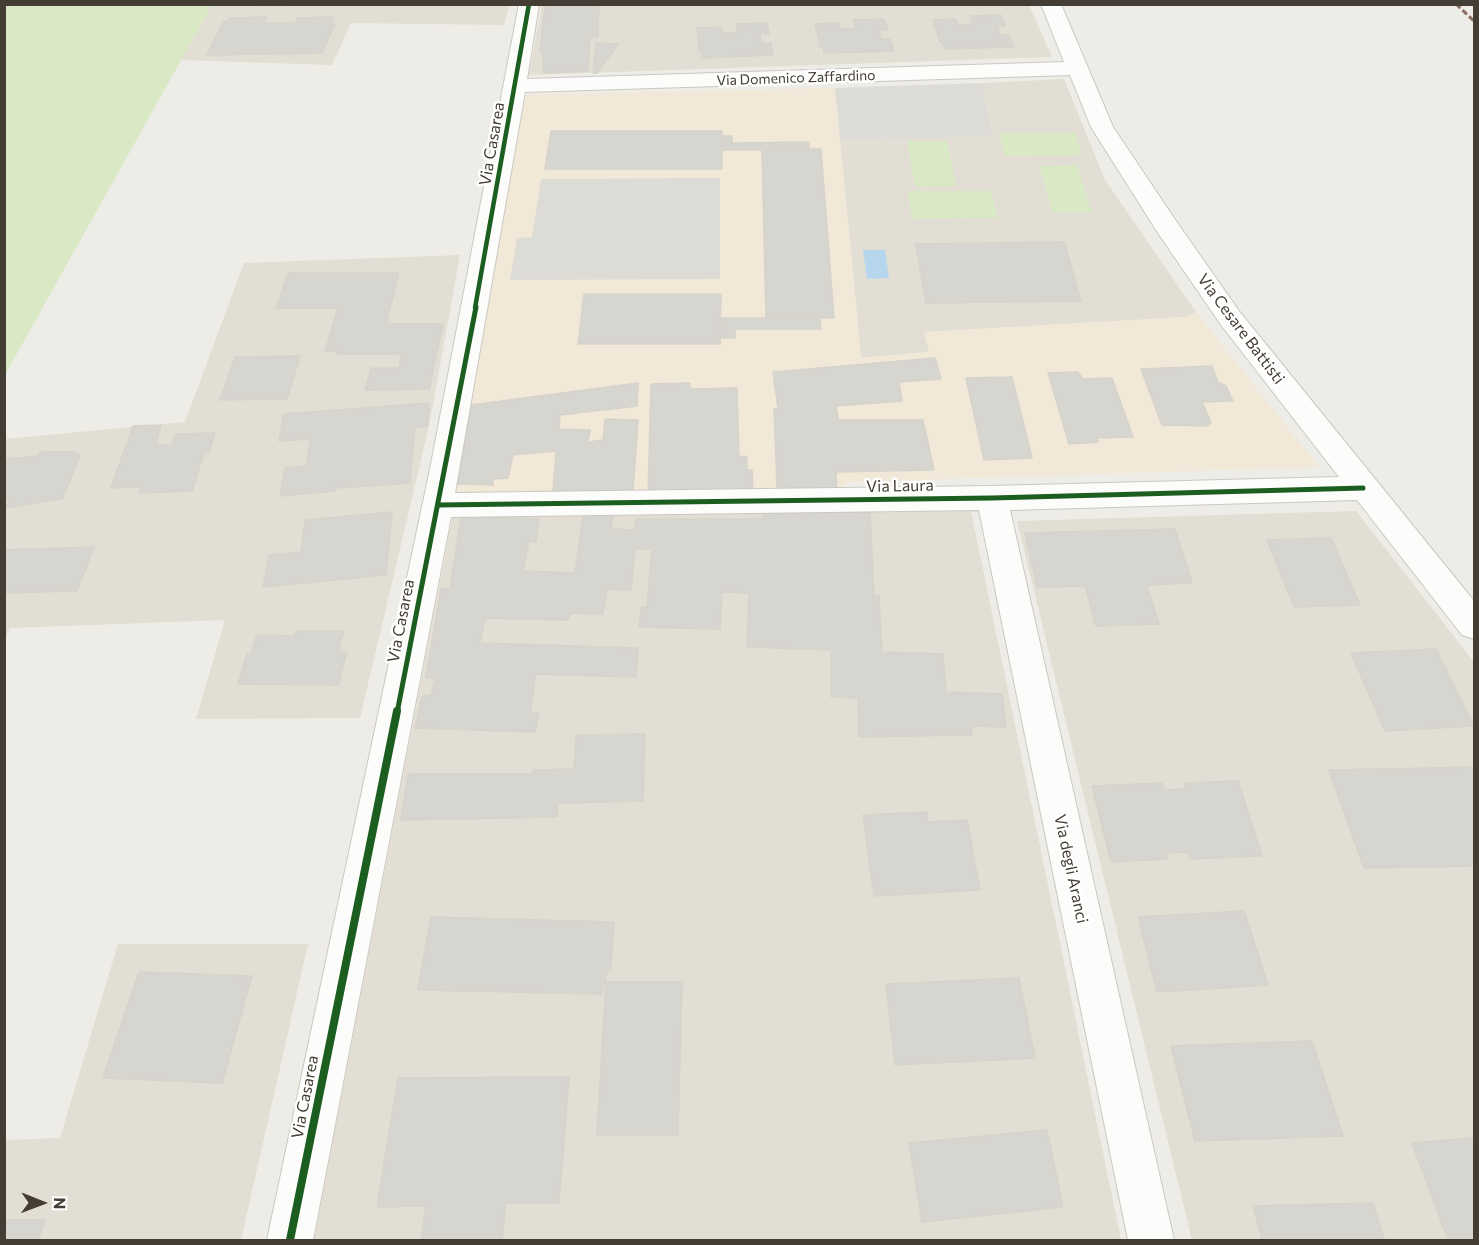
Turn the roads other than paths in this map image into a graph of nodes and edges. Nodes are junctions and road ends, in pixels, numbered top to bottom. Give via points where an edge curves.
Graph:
1 (529, 4) edge
2 (1051, 4) edge
3 (1077, 68) junction
4 (515, 86) junction
5 (1363, 488) junction
6 (992, 498) junction
7 (438, 505) junction
8 (1474, 625) edge
9 (290, 1240) edge
10 (1151, 1240) edge

1 - 4 street, Via Casarea
2 - 3 street, Via Cesare Battisti
3 - 4 street, Via Domenico Zaffardino
3 - 5 street, Via Cesare Battisti via 1115,149 1167,227 1230,318
4 - 7 street, Via Casarea
5 - 6 street, Via Laura
5 - 8 street, Via Cesare Battisti
6 - 7 street, Via Laura
6 - 10 street, Via degli Aranci
7 - 9 street, Via Casarea

